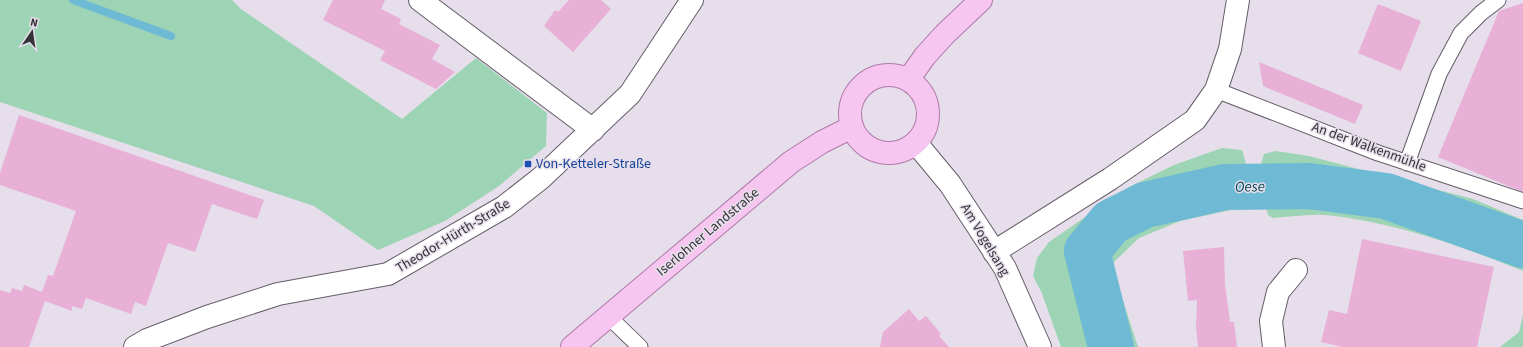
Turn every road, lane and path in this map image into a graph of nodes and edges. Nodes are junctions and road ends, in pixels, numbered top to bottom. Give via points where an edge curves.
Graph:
1 (420, 0) edge
2 (692, 0) edge
3 (981, 0) edge
4 (1238, 0) edge
5 (1498, 0) edge
6 (908, 80) junction
7 (1216, 90) junction
8 (852, 127) junction
9 (593, 130) junction
10 (916, 143) junction
11 (1408, 163) junction
12 (1523, 202) edge
13 (994, 252) junction
14 (1296, 270) dead end
15 (608, 316) junction
16 (135, 347) edge
17 (572, 347) edge
18 (640, 347) edge
19 (1040, 347) edge
20 (1274, 347) edge

1 - 9 street
2 - 9 street, Theodor-Hürth-Straße via 630,94
3 - 6 main road via 945,34
4 - 7 street via 1230,50
5 - 11 lane via 1461,33 1439,74
6 - 8 main road via 886,75 874,78 863,85 854,95 850,108
6 - 10 main road via 920,90 929,114 927,126
7 - 11 lane, An der Walkenmühle
7 - 13 street via 1195,120 1110,179
8 - 10 main road via 864,144 875,152 901,152
8 - 15 main road, Iserlohner Landstraße via 791,162
9 - 16 street, Theodor-Hürth-Straße via 541,178 504,207 388,274 278,294 208,317
10 - 13 street, Am Vogelsang via 950,184
11 - 12 lane, An der Walkenmühle
13 - 19 street, Am Vogelsang via 1005,268
14 - 20 street via 1278,292 1271,321
15 - 17 main road, Iserlohner Landstraße
15 - 18 lane

